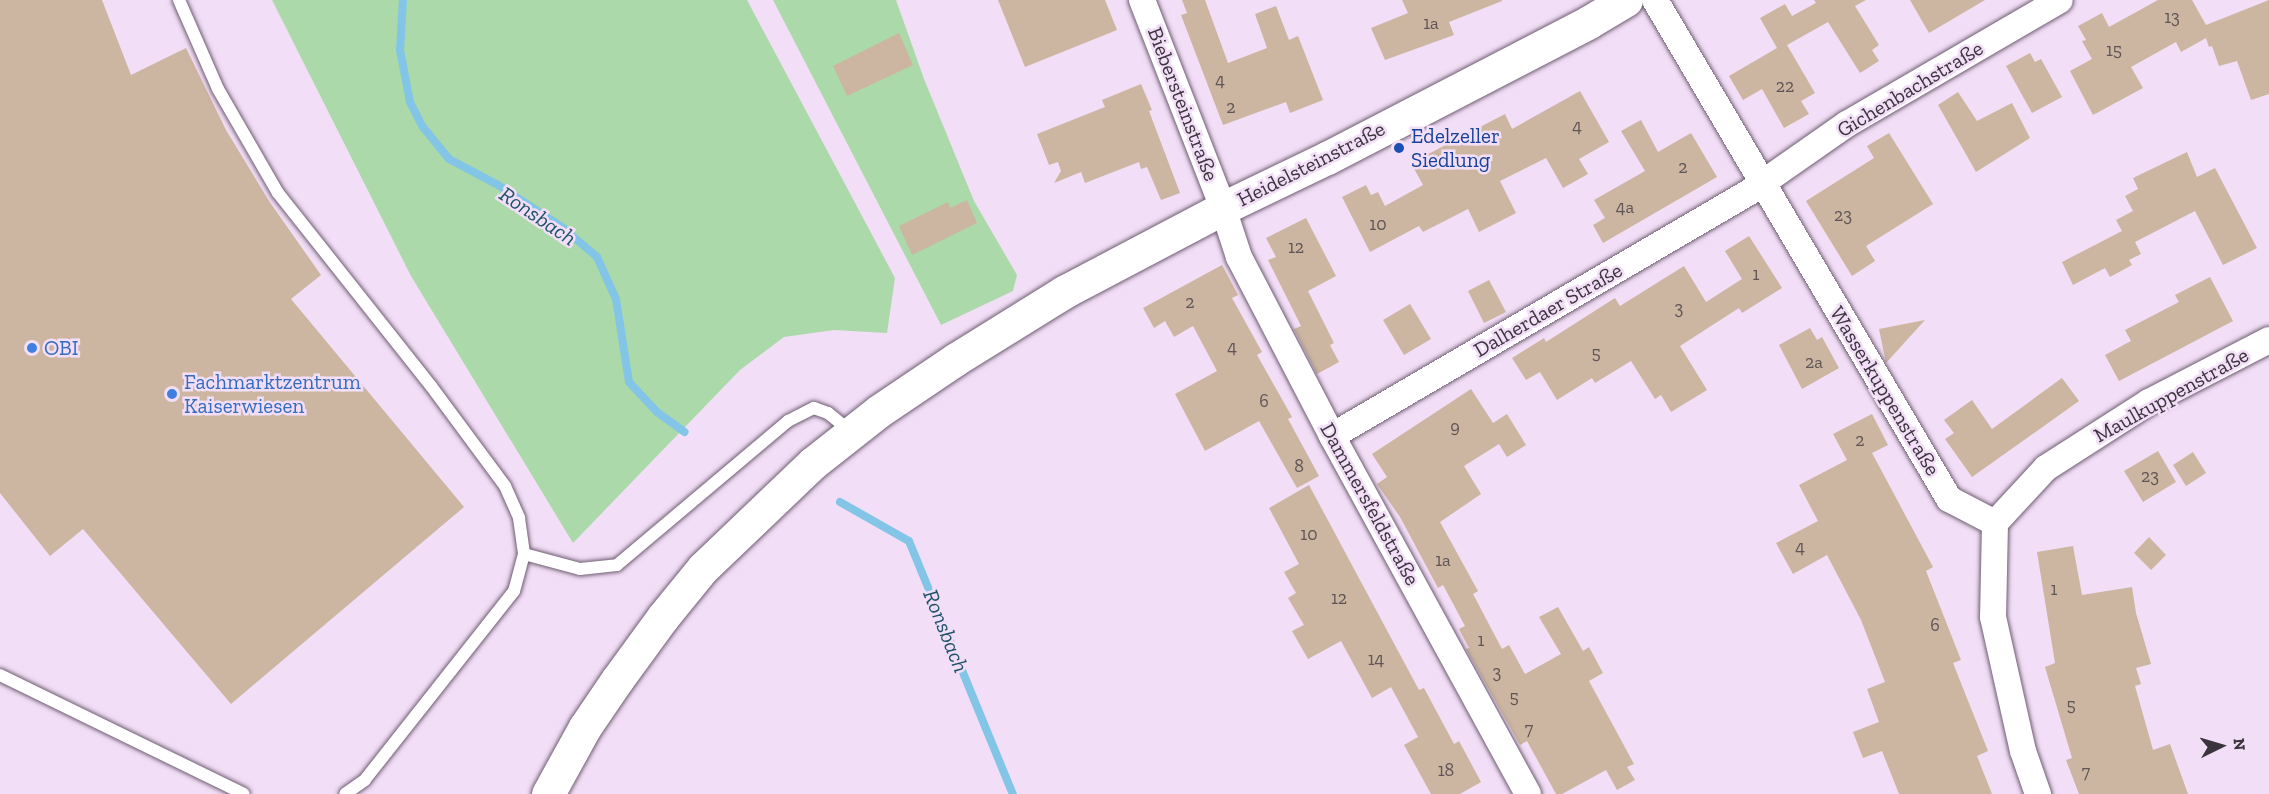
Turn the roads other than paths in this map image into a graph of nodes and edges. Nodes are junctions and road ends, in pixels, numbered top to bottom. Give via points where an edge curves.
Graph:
1 (179, 0) edge
2 (1143, 0) edge
3 (1626, 0) edge
4 (1655, 0) edge
5 (2060, 0) edge
6 (1763, 183) junction
7 (1223, 208) junction
8 (2269, 340) edge
9 (852, 433) junction
10 (1332, 436) junction
11 (1995, 523) junction
12 (524, 554) junction
13 (0, 675) edge
14 (243, 794) edge
15 (345, 794) edge
16 (548, 794) edge
17 (1528, 794) edge
18 (2038, 794) edge

1 - 12 lane via 218,90 278,193 505,486 519,518
2 - 7 street, Biebersteinstraße
3 - 7 main road, Heidelsteinstraße via 1337,153
4 - 6 street, Wasserkuppenstraße
5 - 6 street, Gichenbachstraße via 1847,124
6 - 10 street, Dalherdaer Straße
6 - 11 street, Wasserkuppenstraße via 1949,499
7 - 9 main road, Heidelsteinstraße via 1029,313 910,389
7 - 10 street, Dammersfeldstraße via 1239,257
8 - 11 street, Maulkuppenstraße via 2148,402 2046,468
9 - 12 lane via 828,413 814,408 788,421 617,565 580,569
9 - 16 main road, Heidelsteinstraße via 813,463 703,568 617,680 585,727
10 - 17 street, Dammersfeldstraße
11 - 18 street via 1994,617 2023,752
12 - 15 lane via 514,591 365,780
13 - 14 lane

